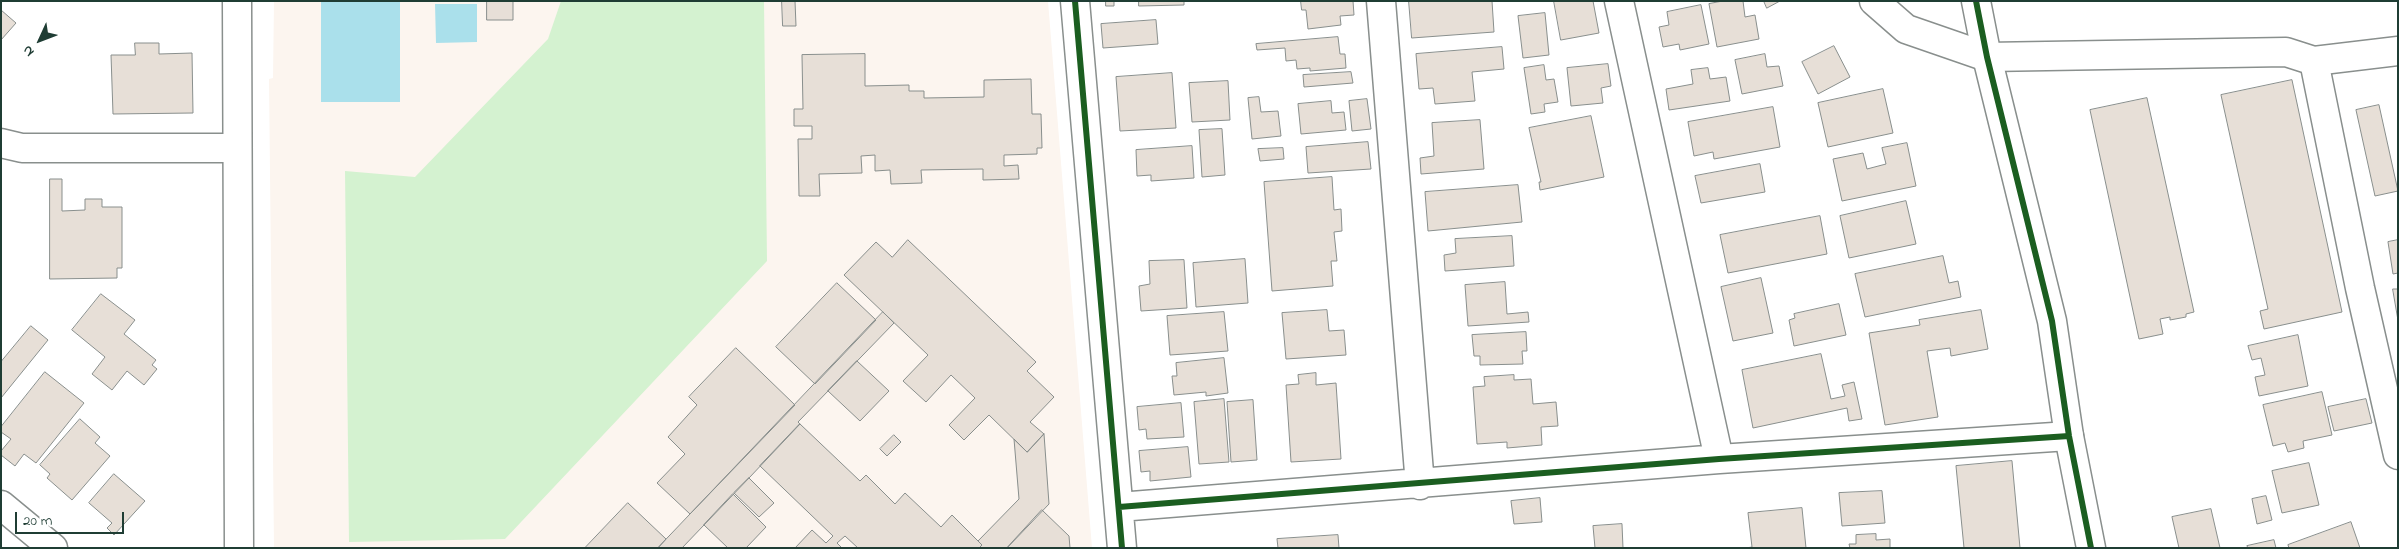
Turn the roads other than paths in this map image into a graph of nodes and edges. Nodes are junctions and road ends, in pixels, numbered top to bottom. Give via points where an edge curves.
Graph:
1 (237, 1) edge
2 (1075, 1) edge
3 (1381, 1) edge
4 (1619, 1) edge
5 (1874, 1) edge
6 (1976, 1) edge
7 (2398, 51) edge
8 (1987, 57) junction
9 (2314, 61) junction
10 (1, 143) edge
11 (237, 148) junction
12 (2069, 436) junction
13 (2398, 455) edge
14 (1719, 459) junction
15 (1420, 485) junction
16 (1, 505) edge
17 (1119, 507) junction
18 (53, 548) edge
19 (239, 548) edge
20 (1122, 548) edge
21 (2092, 548) edge

1 - 11 street
2 - 17 street
3 - 15 street
4 - 14 street
5 - 8 street via 1906,29
6 - 8 street
7 - 9 street
8 - 9 street via 2286,52
8 - 12 street via 2052,321
9 - 13 street
10 - 11 street via 22,148
11 - 19 street
12 - 14 street
12 - 21 street
14 - 15 street
15 - 17 street
16 - 18 street
17 - 20 street

